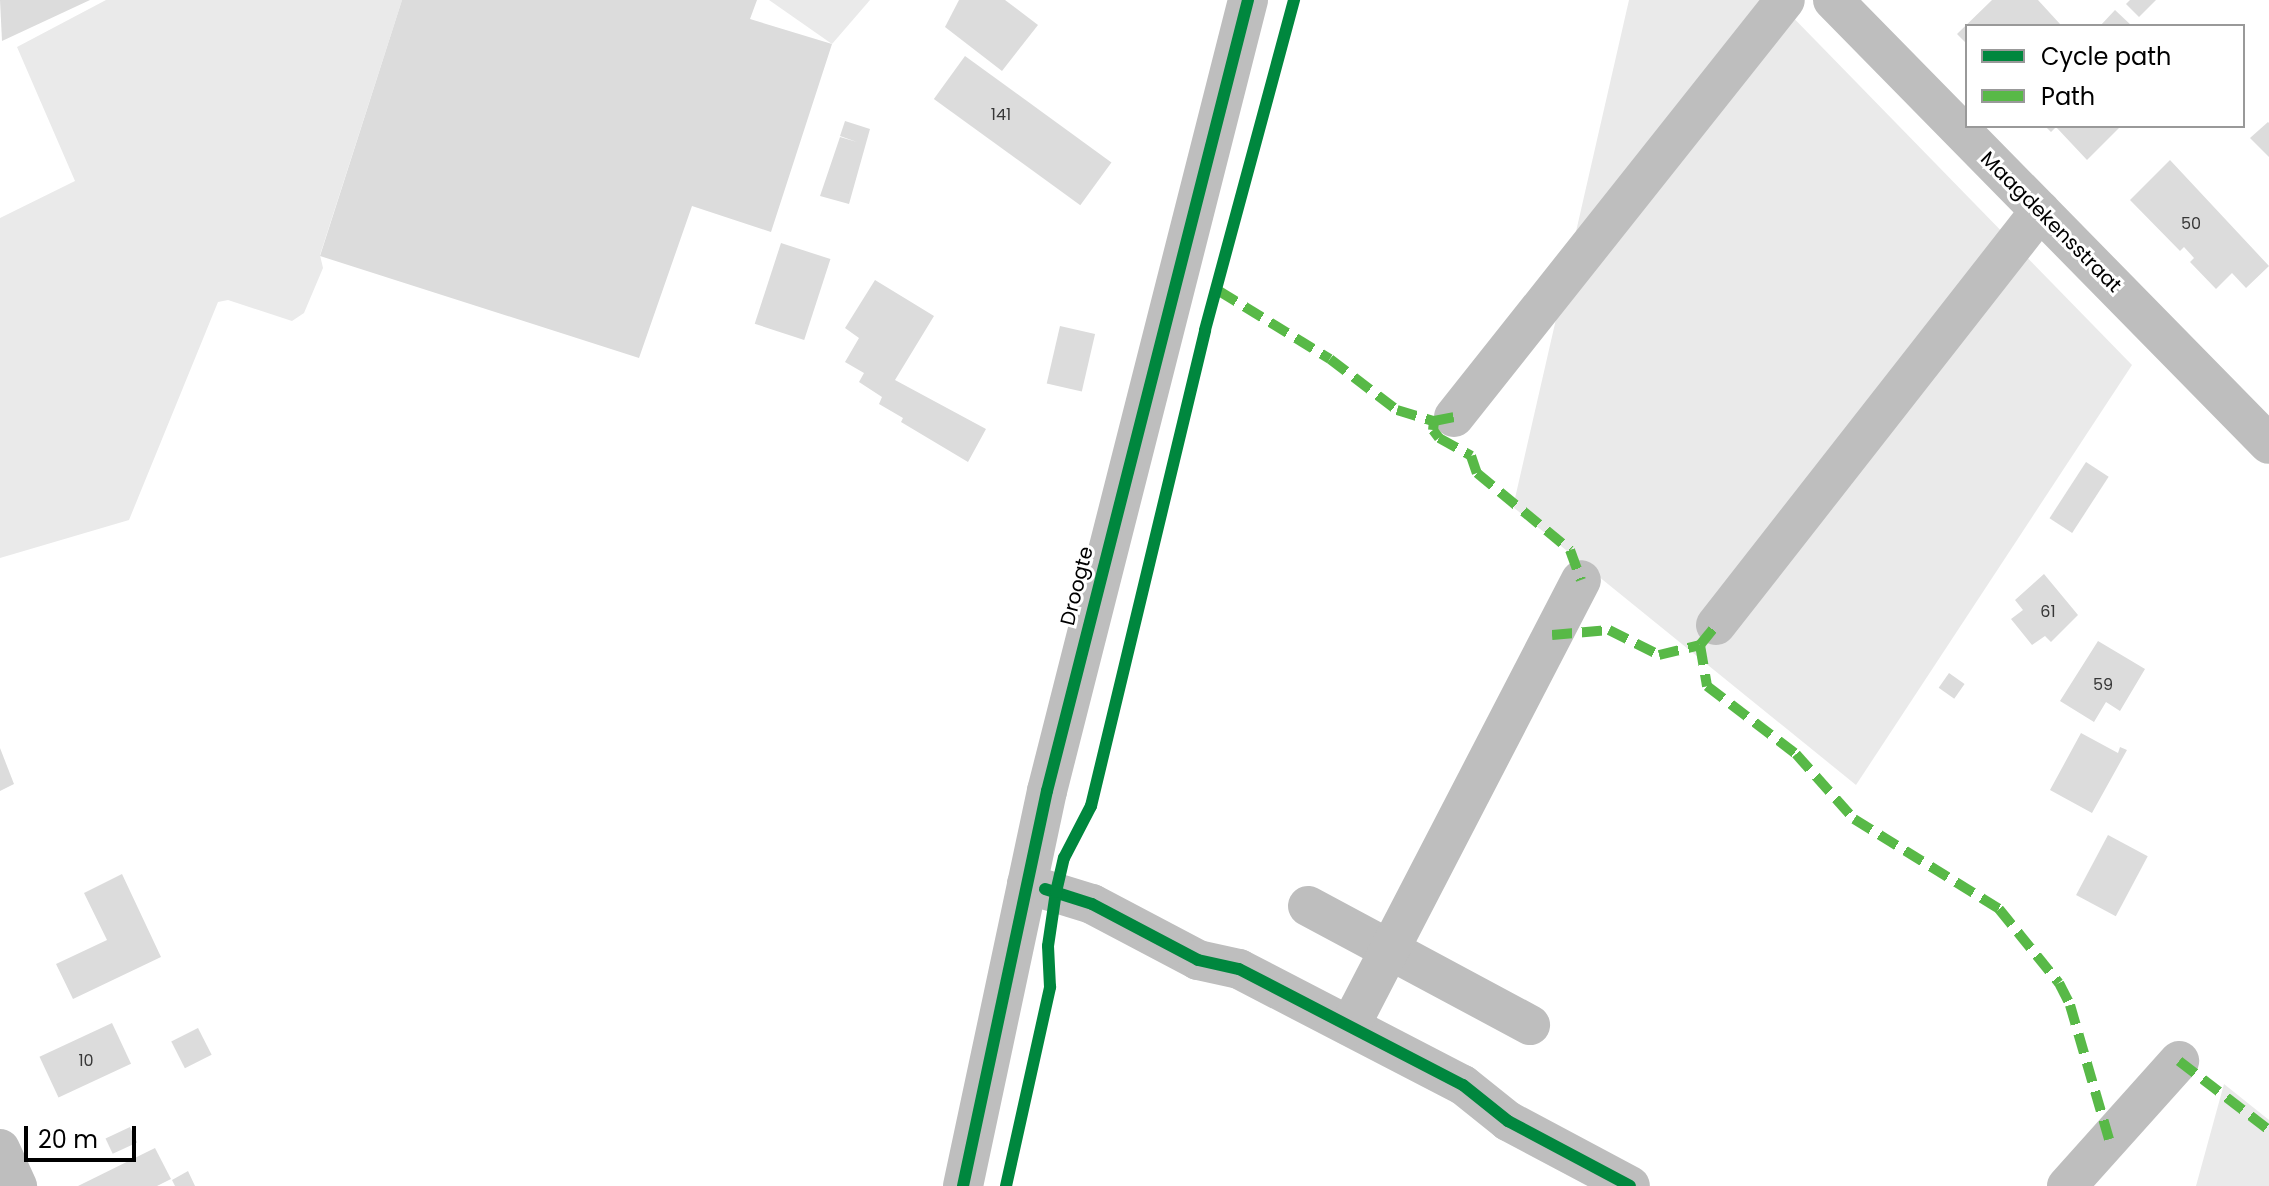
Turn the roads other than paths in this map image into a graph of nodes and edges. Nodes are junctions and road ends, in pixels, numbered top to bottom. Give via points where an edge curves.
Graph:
1 (1248, 0) edge
2 (1785, 0) edge
3 (1833, 0) edge
4 (2040, 211) junction
5 (1454, 417) dead end
6 (2269, 444) edge
7 (1581, 580) dead end
8 (1716, 625) dead end
9 (1027, 884) junction
10 (1308, 906) dead end
11 (1389, 950) junction
12 (1530, 1025) dead end
13 (1350, 1026) junction
14 (2179, 1061) dead end
15 (0, 1149) edge
16 (1584, 1176) edge
17 (17, 1186) edge
18 (963, 1186) edge
19 (1630, 1186) edge
20 (2067, 1186) edge

1 - 9 street, Droogte via 1133,441
2 - 5 street
3 - 4 street, Maagdekensstraat
4 - 6 street, Maagdekensstraat
4 - 8 street
7 - 11 street
9 - 13 street via 1092,904 1198,960 1239,969
9 - 18 street, Droogte
10 - 11 street
11 - 12 street
11 - 13 street
13 - 16 street via 1463,1085
14 - 20 street
15 - 17 street
16 - 19 street

